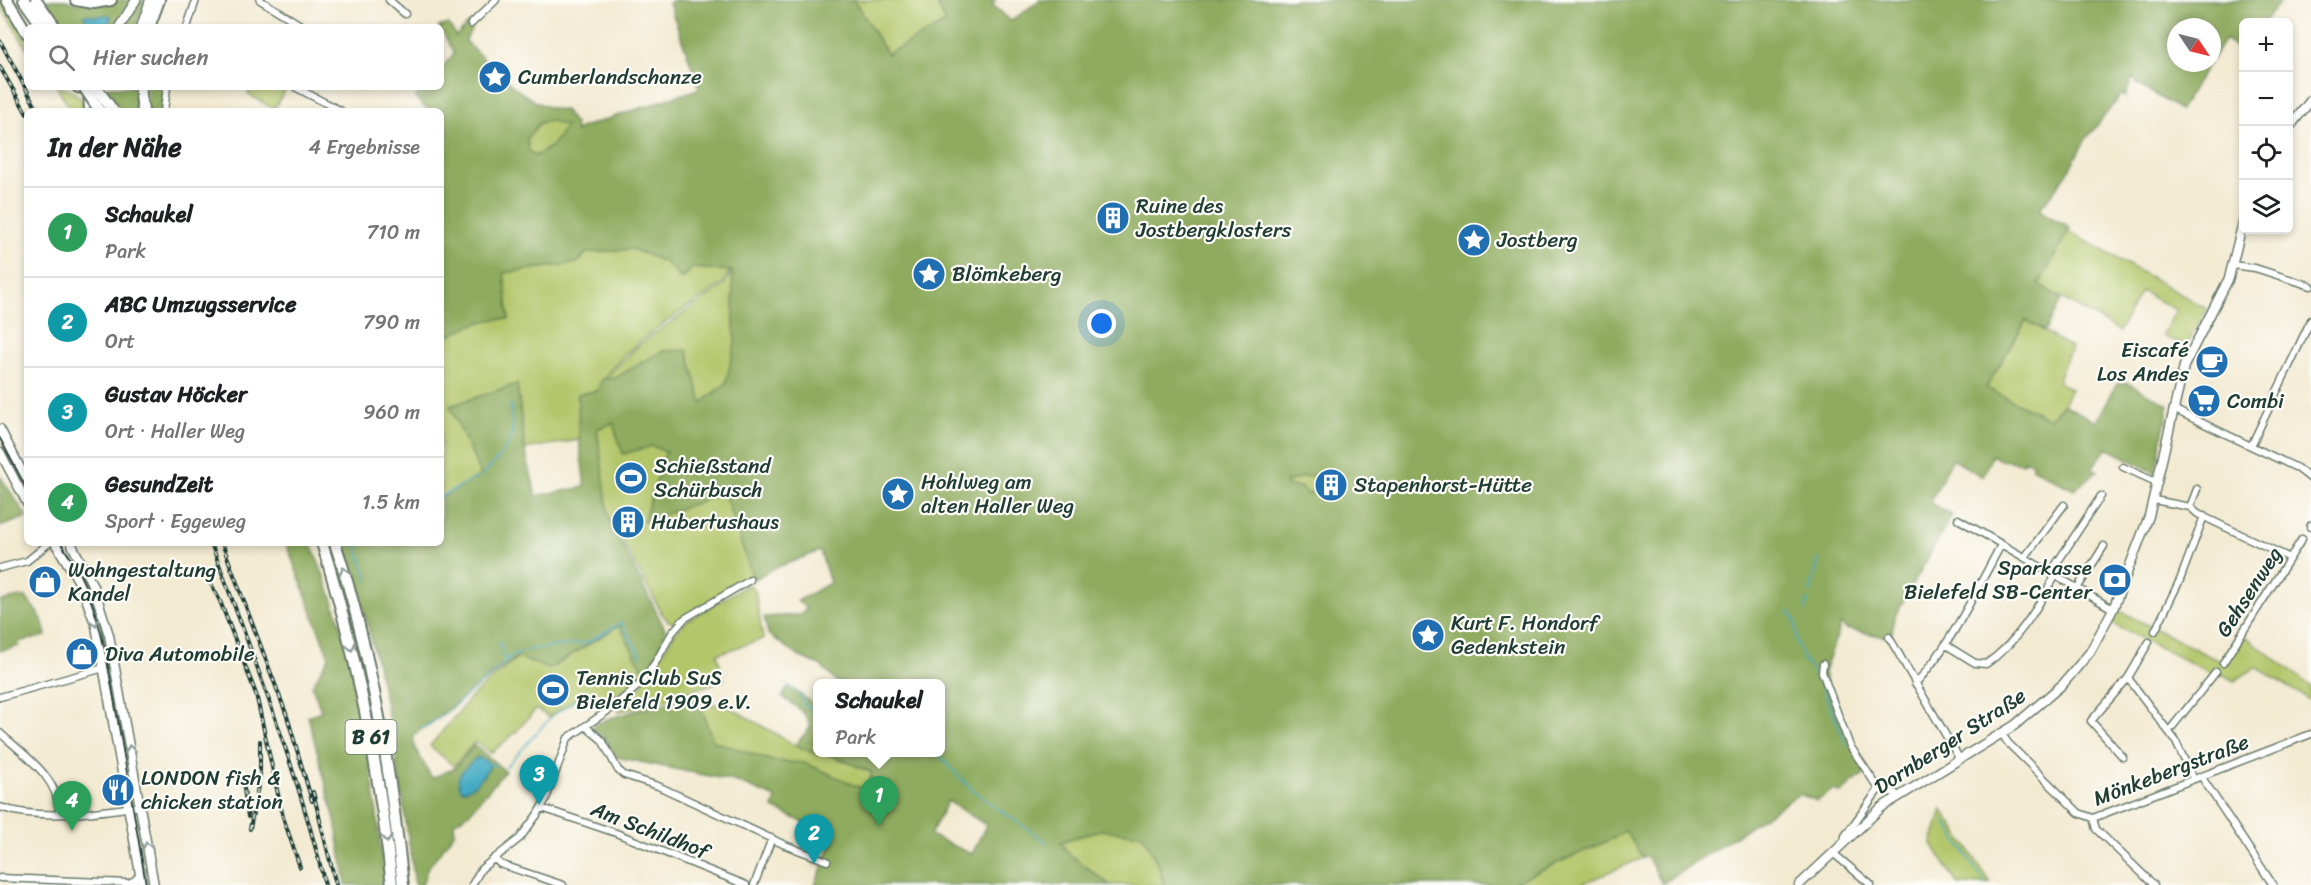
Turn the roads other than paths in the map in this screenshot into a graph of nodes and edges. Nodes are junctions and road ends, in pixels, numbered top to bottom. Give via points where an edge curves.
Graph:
1 (7, 0) edge
2 (24, 0) edge
3 (36, 0) edge
4 (75, 0) edge
5 (111, 0) edge
6 (136, 0) edge
7 (150, 0) edge
8 (159, 0) edge
9 (196, 0) edge
10 (260, 0) edge
11 (389, 0) edge
12 (496, 0) edge
13 (405, 14) dead end
14 (41, 24) edge
15 (53, 24) edge
16 (121, 24) edge
17 (142, 24) edge
18 (151, 24) edge
19 (188, 24) edge
20 (299, 24) edge
21 (471, 24) dead end
22 (24, 28) edge
23 (90, 90) edge
24 (91, 90) edge
25 (92, 90) edge
26 (140, 90) edge
27 (166, 90) edge
28 (301, 90) edge
29 (2311, 100) edge
30 (90, 108) edge
31 (99, 108) edge
32 (109, 108) edge
33 (143, 108) edge
34 (164, 108) edge
35 (335, 108) edge
36 (2291, 126) edge
37 (2240, 234) edge
38 (2233, 265) junction
39 (2311, 286) edge
40 (2311, 320) edge
41 (2173, 410) junction
42 (0, 429) edge
43 (2251, 446) junction
44 (0, 452) edge
45 (2123, 467) dead end
46 (24, 475) edge
47 (2311, 479) edge
48 (2158, 483) junction
49 (2197, 489) dead end
50 (2101, 496) dead end
51 (24, 497) edge
52 (2154, 500) junction
53 (2064, 505) dead end
54 (2190, 507) junction
55 (2204, 516) junction
56 (1958, 519) dead end
57 (2302, 539) dead end
58 (2001, 545) junction
59 (45, 546) edge
60 (57, 546) edge
61 (73, 546) edge
62 (321, 546) edge
63 (336, 546) edge
64 (2104, 546) dead end
65 (2025, 557) junction
66 (2290, 558) junction
67 (0, 568) edge
68 (2054, 573) junction
69 (750, 580) dead end
70 (2078, 587) junction
71 (2113, 609) junction
72 (2156, 632) dead end
73 (1889, 638) dead end
74 (2150, 642) dead end
75 (1946, 645) junction
76 (2223, 663) dead end
77 (1823, 664) dead end
78 (104, 668) junction
79 (2216, 672) dead end
80 (2128, 678) junction
81 (1915, 684) junction
82 (0, 697) edge
83 (585, 726) junction
84 (2169, 732) junction
85 (0, 733) edge
86 (2002, 734) junction
87 (2311, 734) edge
88 (2123, 757) dead end
89 (1959, 758) junction
90 (2201, 776) junction
91 (2193, 778) junction
92 (1879, 789) junction
93 (1898, 796) junction
94 (141, 806) junction
95 (0, 807) edge
96 (129, 808) junction
97 (542, 808) junction
98 (59, 813) junction
99 (2092, 818) junction
100 (772, 838) junction
101 (1844, 843) junction
102 (1833, 854) junction
103 (494, 858) junction
104 (827, 861) dead end
105 (140, 874) junction
106 (0, 878) edge
107 (51, 882) edge
108 (142, 885) edge
109 (154, 885) edge
110 (392, 885) edge
111 (403, 885) edge
112 (472, 885) edge
113 (563, 885) edge
114 (746, 885) edge
115 (754, 885) edge
116 (1799, 885) edge
117 (1871, 885) edge
118 (2154, 885) edge
119 (2273, 885) edge

1 - 22 highway
2 - 14 highway
3 - 15 highway
4 - 5 highway
6 - 16 main road
7 - 17 main road
8 - 18 highway
9 - 19 street
10 - 20 street
11 - 13 street
12 - 21 street
23 - 30 highway
24 - 31 highway, bridge
25 - 32 highway, bridge
26 - 33 highway
27 - 34 street
28 - 35 street
29 - 36 main road
37 - 38 main road, Dornberger Straße
38 - 39 street via 2256,268
38 - 41 main road, Dornberger Straße via 2187,358
40 - 43 street
41 - 43 street
41 - 48 main road, Dornberger Straße
42 - 46 main road
43 - 47 street via 2298,468
44 - 51 main road
45 - 48 street
48 - 52 main road, Dornberger Straße
49 - 54 street
50 - 68 street
52 - 54 street
52 - 71 main road, Dornberger Straße
53 - 65 street
54 - 55 street
55 - 66 street
55 - 72 street
56 - 58 street
57 - 66 street, Gehsenweg
58 - 65 street
58 - 75 street
59 - 67 street via 27,561
60 -> 78 main road via 85,593
94 -> 61 main road via 109,635 94,588
62 -> 110 highway, B 61 via 337,591 364,701
111 -> 63 highway, B 61 via 376,702
64 - 70 street
65 - 68 street
66 - 76 street, Gehsenweg
68 - 70 street
68 - 75 street via 2026,625 1986,664 1975,663
69 - 83 street via 684,620 639,685
70 - 71 street
71 - 86 main road, Dornberger Straße via 2094,645 2070,676
73 - 81 street
74 - 80 street
75 - 81 street
77 - 92 street via 1822,672 1850,746
78 - 82 street
78 - 96 main road
79 - 84 street
80 - 84 street
80 - 88 street via 2091,721
81 - 89 street
83 - 97 street via 567,740
83 - 100 street via 602,740 624,775 658,786
84 - 91 street
85 - 98 street via 48,778
86 - 89 main road, Dornberger Straße
86 - 99 street, Mönkebergstraße via 2079,813
87 - 90 street, Mönkebergstraße
89 - 93 main road, Dornberger Straße
90 - 91 street, Mönkebergstraße
90 - 119 street
91 - 99 street, Mönkebergstraße
92 - 93 street
92 - 101 street
93 - 101 main road, Dornberger Straße via 1876,811
94 - 96 street
109 -> 94 main road
95 - 98 street via 18,812
96 - 98 street
96 - 105 main road
97 - 103 street via 520,838
97 - 114 street, Am Schildhof
99 - 118 street via 2096,829
100 - 104 street
100 - 115 street
101 - 102 main road, Dornberger Straße
102 - 116 main road, Dornberger Straße
102 - 117 street
103 - 112 street via 481,869
103 - 113 street via 500,864
105 - 107 street via 126,883
105 - 108 main road
106 - 107 street

